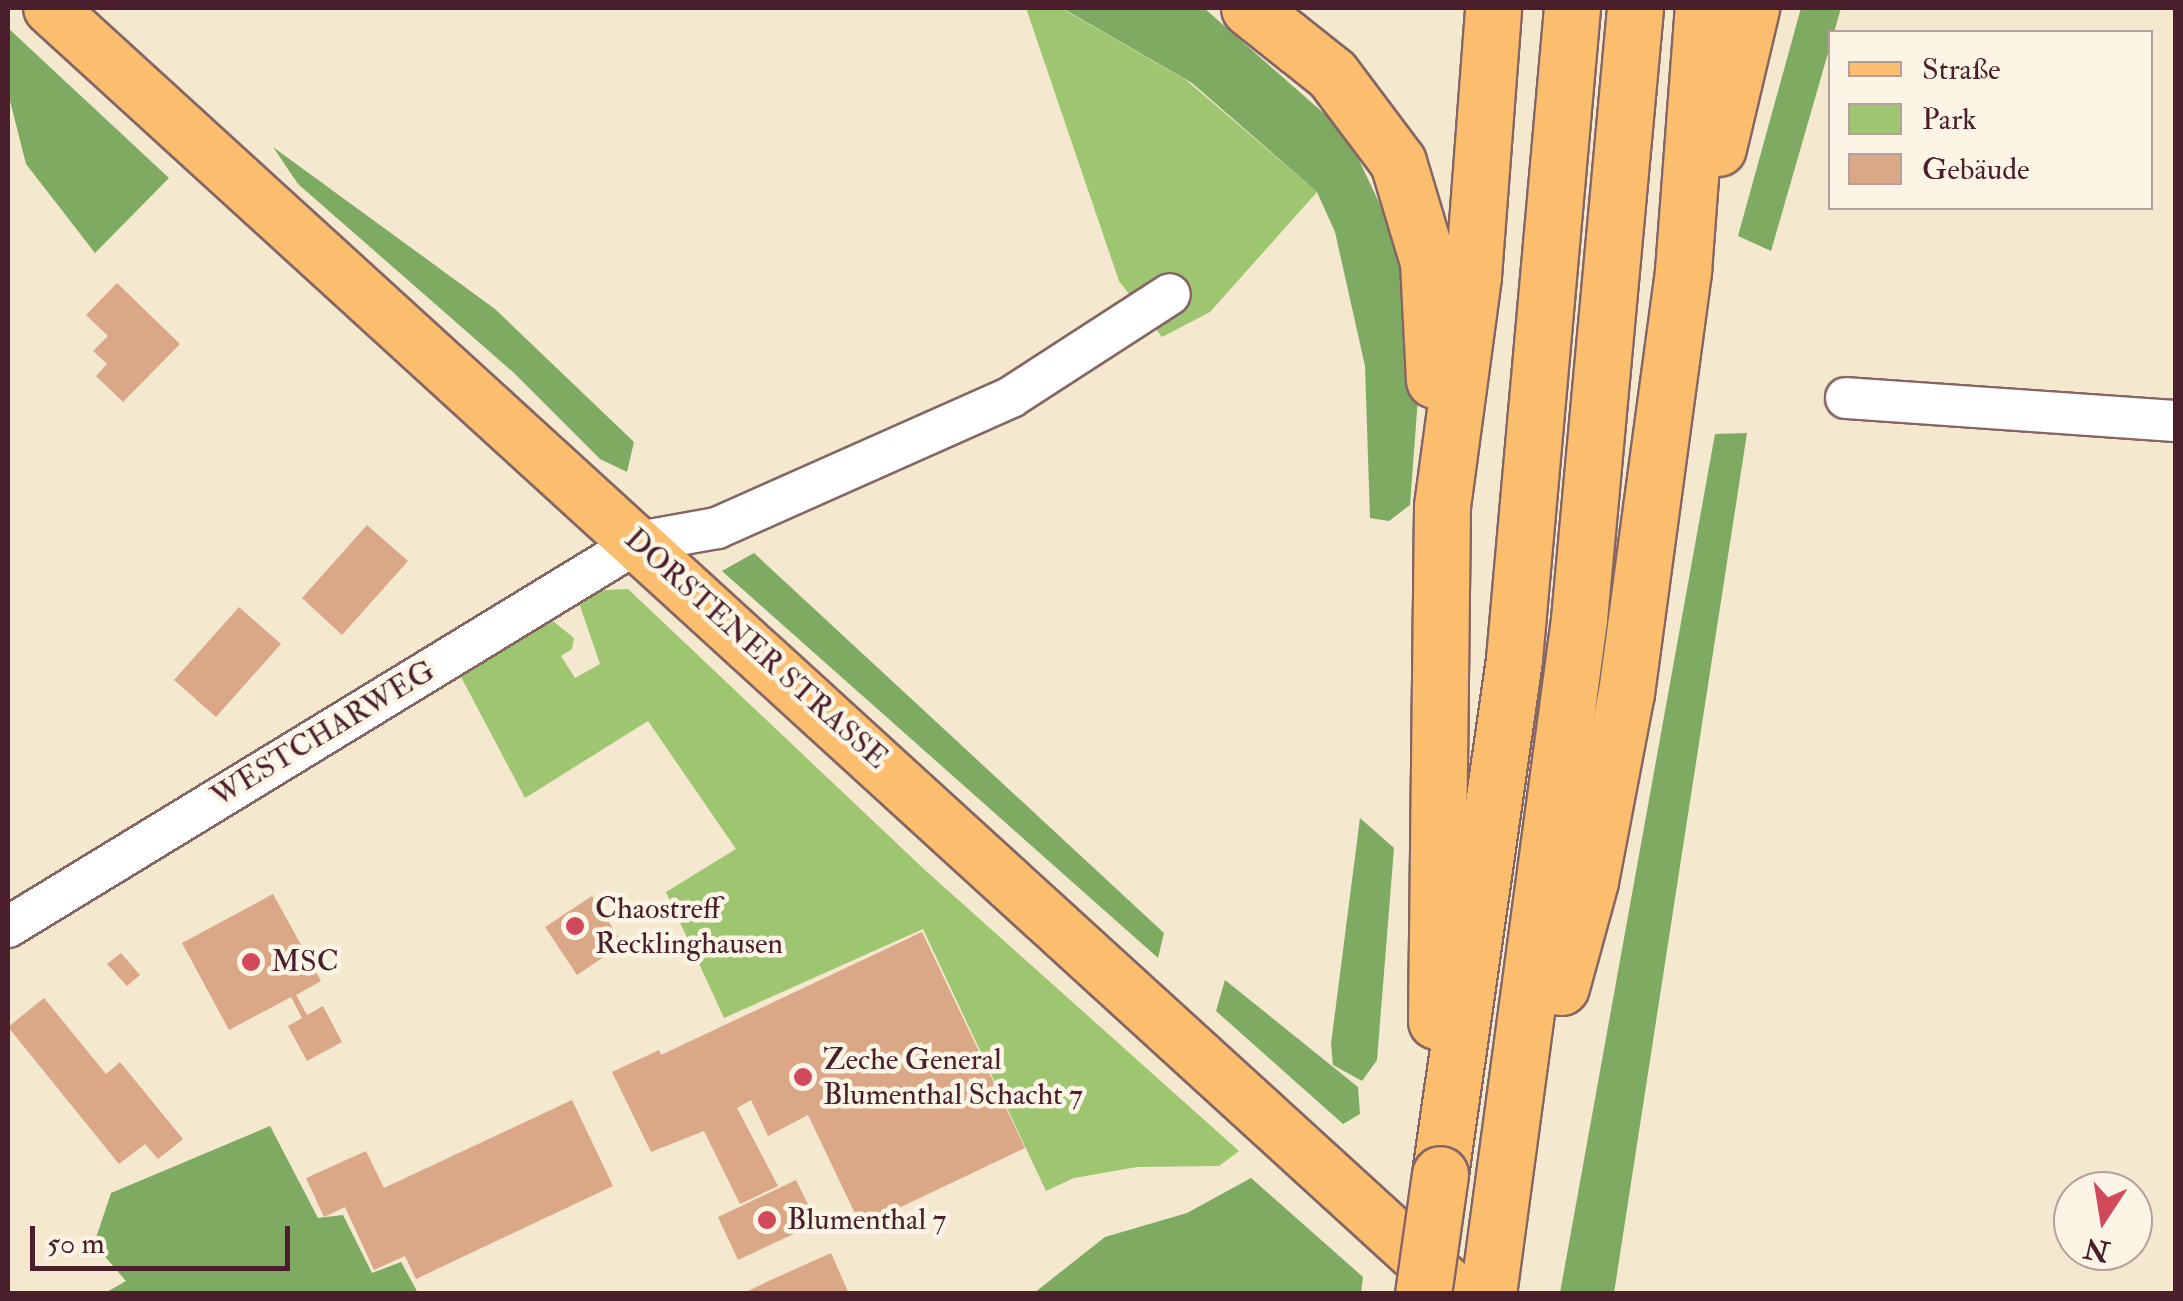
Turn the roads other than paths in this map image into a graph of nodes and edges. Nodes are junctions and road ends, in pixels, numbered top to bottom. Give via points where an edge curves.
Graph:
1 (50, 8) edge
2 (1249, 8) edge
3 (1493, 8) edge
4 (1572, 8) edge
5 (1636, 8) edge
6 (1703, 8) edge
7 (1751, 8) edge
8 (1683, 271) junction
9 (1170, 294) dead end
10 (1846, 398) dead end
11 (2176, 421) edge
12 (1442, 506) junction
13 (639, 542) junction
14 (8, 926) edge
15 (1440, 1174) junction
16 (1501, 1206) junction
17 (1424, 1294) edge
18 (1459, 1294) edge
19 (1488, 1294) edge

1 - 13 main road, DORSTENER STRASSE
2 - 12 highway via 1332,74 1398,162 1428,262 1434,370 1429,458
3 - 12 highway via 1472,276
4 - 15 highway via 1514,659
5 - 16 highway via 1579,620
6 - 8 highway
7 - 8 highway
8 - 16 highway via 1626,692 1594,862
9 - 13 street via 1011,397 717,528
10 - 11 street
12 - 15 highway via 1433,888
13 - 14 street, WESTCHARWEG
13 - 18 main road, DORSTENER STRASSE
15 - 17 highway, bridge
16 - 19 highway

